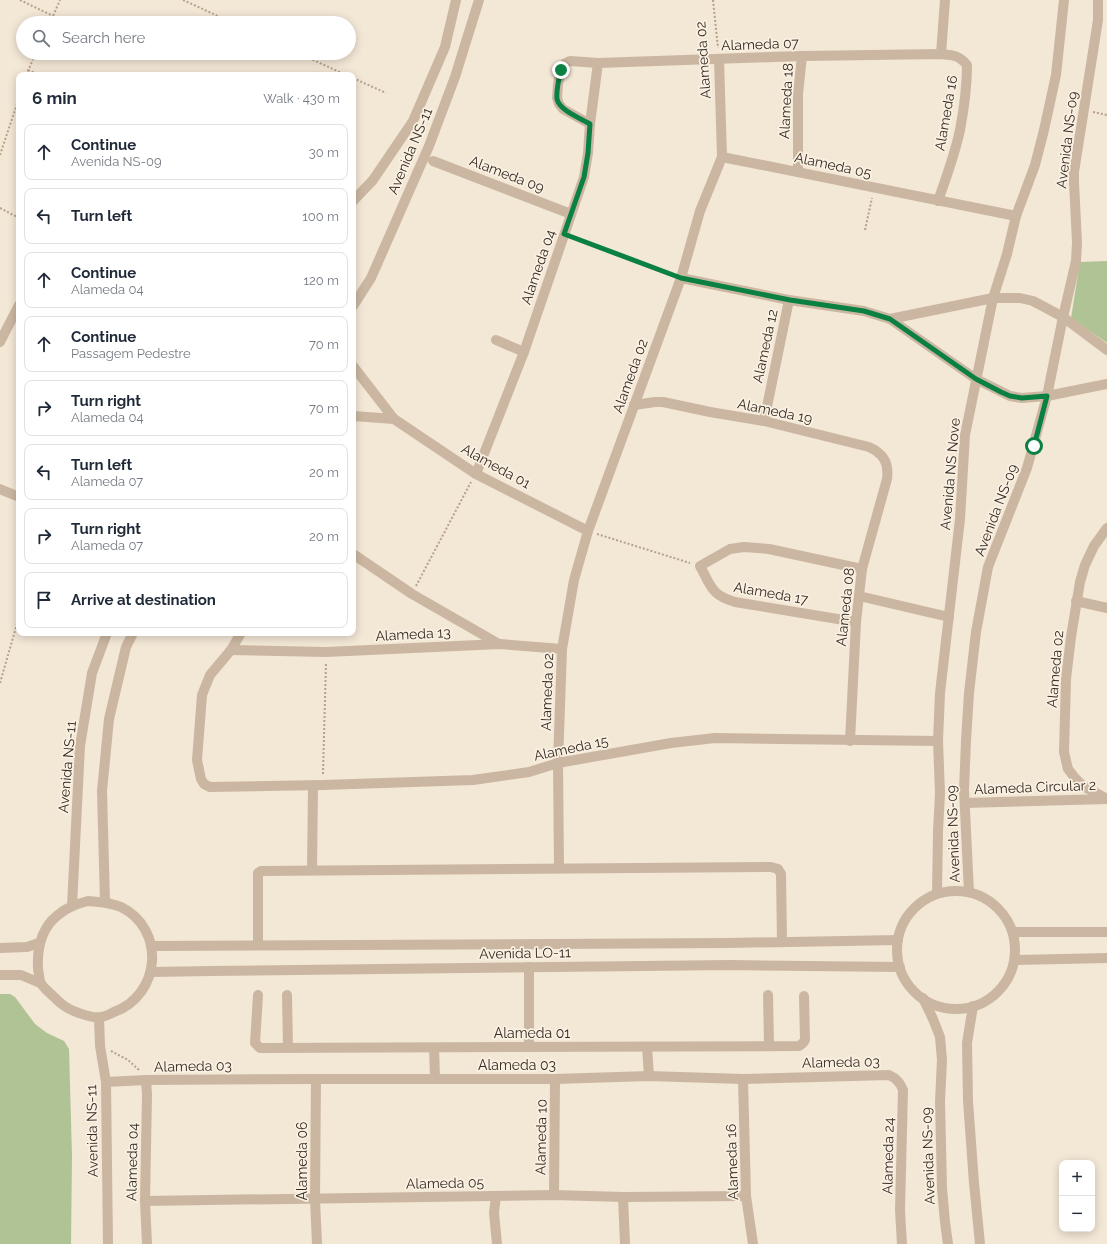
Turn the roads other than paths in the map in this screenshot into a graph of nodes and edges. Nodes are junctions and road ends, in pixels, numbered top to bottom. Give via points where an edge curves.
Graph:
1 (456, 0) edge
2 (479, 0) edge
3 (946, 0) edge
4 (1064, 0) edge
5 (1098, 0) edge
6 (940, 54) junction
7 (802, 56) junction
8 (719, 59) junction
9 (598, 63) junction
10 (590, 124) junction
11 (722, 157) junction
12 (433, 161) dead end
13 (798, 172) junction
14 (356, 198) edge
15 (938, 201) junction
16 (571, 214) junction
17 (1016, 216) junction
18 (681, 278) junction
19 (993, 298) junction
20 (790, 300) junction
21 (356, 301) edge
22 (16, 311) edge
23 (1063, 317) junction
24 (890, 319) junction
25 (496, 340) dead end
26 (0, 342) edge
27 (1107, 350) edge
28 (524, 352) junction
29 (356, 370) edge
30 (976, 379) junction
31 (1107, 384) edge
32 (1047, 396) junction
33 (634, 405) junction
34 (356, 416) edge
35 (394, 419) junction
36 (764, 421) junction
37 (476, 474) junction
38 (887, 479) joint
39 (0, 489) edge
40 (16, 496) edge
41 (1107, 528) edge
42 (588, 531) junction
43 (356, 556) edge
44 (862, 569) junction
45 (859, 596) junction
46 (1076, 601) junction
47 (1107, 608) edge
48 (949, 617) junction
49 (856, 622) junction
50 (105, 636) edge
51 (132, 636) edge
52 (238, 636) edge
53 (500, 644) junction
54 (562, 649) junction
55 (231, 650) junction
56 (850, 741) junction
57 (938, 741) junction
58 (558, 763) junction
59 (318, 785) junction
60 (940, 793) joint
61 (1107, 799) edge
62 (965, 803) junction
63 (559, 868) junction
64 (312, 870) junction
65 (969, 892) junction
66 (937, 893) junction
67 (105, 902) junction
68 (72, 906) junction
69 (1013, 932) junction
70 (1107, 932) edge
71 (898, 940) junction
72 (782, 942) junction
73 (39, 943) junction
74 (258, 945) junction
75 (151, 946) junction
76 (0, 948) edge
77 (1107, 958) edge
78 (1015, 960) junction
79 (528, 967) junction
80 (900, 967) junction
81 (151, 972) junction
82 (0, 975) edge
83 (40, 983) junction
84 (258, 995) dead end
85 (287, 995) dead end
86 (768, 995) dead end
87 (804, 996) dead end
88 (923, 998) junction
89 (973, 1006) junction
90 (99, 1018) junction
91 (769, 1045) junction
92 (529, 1047) junction
93 (647, 1047) junction
94 (288, 1048) junction
95 (434, 1048) junction
96 (889, 1075) joint
97 (649, 1076) junction
98 (435, 1078) junction
99 (316, 1079) junction
100 (555, 1079) junction
101 (743, 1079) junction
102 (146, 1080) junction
103 (106, 1082) junction
104 (554, 1195) junction
105 (496, 1196) junction
106 (746, 1196) junction
107 (623, 1197) junction
108 (315, 1199) junction
109 (145, 1201) junction
110 (108, 1244) edge
111 (147, 1244) edge
112 (317, 1244) edge
113 (497, 1244) edge
114 (625, 1244) edge
115 (753, 1244) edge
116 (902, 1244) edge
117 (948, 1244) edge
118 (980, 1244) edge

1 - 14 street, Avenida NS-11 via 445,47 413,121 373,180
2 - 21 street, Avenida NS-11 via 455,77 429,146 370,278
3 - 6 street, Alameda 16
4 - 17 street, Avenida NS Nove via 1056,75 1044,130 1035,165
5 - 23 street, Avenida NS-09 via 1098,20 1074,182 1076,261
6 - 7 street, Alameda 07
6 - 15 street, Alameda 16 via 963,59 967,65 967,82 960,130
7 - 8 street, Alameda 07
7 - 13 street, Alameda 18 via 798,94
8 - 9 street, Alameda 07
8 - 11 street, Alameda 02
9 - 10 street, Alameda 04
9 - 10 street, Alameda 07 via 570,61 564,64 559,80 559,104 563,109
10 - 16 street, Alameda 04 via 584,177
11 - 13 street, Alameda 05
11 - 18 street, Alameda 02 via 700,211
12 - 16 street, Alameda 09
13 - 15 street, Alameda 05
15 - 17 street, Alameda 05
16 - 28 street, Alameda 04
17 - 19 street, Avenida NS Nove
18 - 20 street
18 - 33 street, Alameda 02
19 - 23 street via 1020,298 1033,301
19 - 24 street
19 - 30 street, Avenida NS Nove
20 - 24 street via 864,311
20 - 36 street, Alameda 12
22 - 26 street
23 - 27 street
23 - 32 street, Avenida NS-09
24 - 30 street
25 - 28 street
28 - 37 street, Alameda 04
29 - 35 street
30 - 32 street via 1010,396
30 - 48 street, Avenida NS Nove via 965,435 960,519
31 - 32 street
32 - 62 street, Avenida NS-09 via 1027,468 988,568 984,586 969,693
33 - 36 street, Alameda 19 via 663,402
33 - 42 street, Alameda 02
34 - 35 street
35 - 37 street, Alameda 01
36 - 38 street, Alameda 19 via 877,450 886,462
37 - 42 street, Alameda 01
38 - 44 street, Alameda 08
39 - 40 street
41 - 46 street, Alameda 02 via 1085,565
42 - 54 street, Alameda 02 via 574,580
43 - 53 street, Alameda 13 via 412,594
44 - 45 street, Alameda 08
44 - 49 street, Alameda 17 via 769,549 744,547 730,549 700,566 714,592 725,599
45 - 48 street
45 - 49 street, Alameda 08
46 - 47 street
46 - 61 street, Alameda 02 via 1066,679 1064,752 1068,768 1075,778 1083,786
48 - 57 street, Avenida NS Nove via 940,693
49 - 56 street, Alameda 08
50 - 68 street, Avenida NS-11 via 92,673 80,746
51 - 67 street via 126,647 109,719 102,784
52 - 55 street
53 - 54 street, Alameda 13
53 - 55 street, Alameda 13 via 326,652
54 - 58 street, Alameda 02
55 - 59 street, Alameda 15 via 210,675 202,696 197,760 204,784 210,787
56 - 57 street, Alameda 15
56 - 58 street, Alameda 15 via 715,738
57 - 60 street, Avenida NS Nove
58 - 59 street, Alameda 15 via 529,772 473,780
58 - 63 street, Alameda 02
59 - 64 street
60 - 66 street, Avenida NS-09
61 - 62 street, Alameda Circular 2
62 - 65 street, Avenida NS-09
63 - 64 street
63 - 72 street via 778,868 781,874
64 - 74 street via 259,871
65 - 66 street
65 - 69 street via 988,900 1003,914
66 - 71 street via 914,909 904,923
67 - 68 street via 88,901
67 - 75 street via 121,907 135,917 145,930
68 - 73 street via 57,915 46,928
69 - 70 street
69 - 78 street
71 - 72 street, Avenida LO-11
71 - 80 street
72 - 74 street, Avenida LO-11
73 - 76 street via 27,947
73 - 83 street via 37,957
74 - 75 street, Avenida LO-11
75 - 81 street
77 - 78 street
78 - 89 street via 1010,976 1000,989 988,999
79 - 80 street, Avenida LO-11
79 - 81 street, Avenida LO-11
79 - 92 street
80 - 88 street via 909,984
81 - 90 street via 139,995 130,1004
82 - 83 street via 21,975
83 - 90 street via 64,1006 84,1015
84 - 94 street, Alameda 01 via 255,1043 260,1048
85 - 94 street
86 - 91 street
87 - 91 street, Alameda 01 via 804,1043 799,1046
88 - 89 street via 941,1007
88 - 117 street, Avenida NS-09 via 940,1037 942,1188
89 - 118 street via 967,1043 968,1101
90 - 103 street, Avenida NS-11 via 100,1046
91 - 93 street, Alameda 01
92 - 93 street, Alameda 01
92 - 95 street, Alameda 01
93 - 97 street
94 - 95 street, Alameda 01
95 - 98 street
96 - 101 street, Alameda 03
96 - 116 street, Alameda 24 via 898,1081 902,1090
97 - 100 street, Alameda 03
97 - 101 street, Alameda 03
98 - 99 street, Alameda 03
98 - 100 street, Alameda 03
99 - 102 street, Alameda 03
99 - 108 street, Alameda 06
100 - 104 street, Alameda 10
101 - 106 street, Alameda 16
102 - 103 street, Alameda 03
102 - 109 street, Alameda 04
103 - 110 street, Avenida NS-11
104 - 105 street, Alameda 05
104 - 107 street, Alameda 05
105 - 108 street, Alameda 05
105 - 113 street via 494,1214
106 - 107 street, Alameda 05
106 - 115 street, Alameda 16
107 - 114 street
108 - 109 street, Alameda 05
108 - 112 street, Alameda 06
109 - 111 street, Alameda 04

